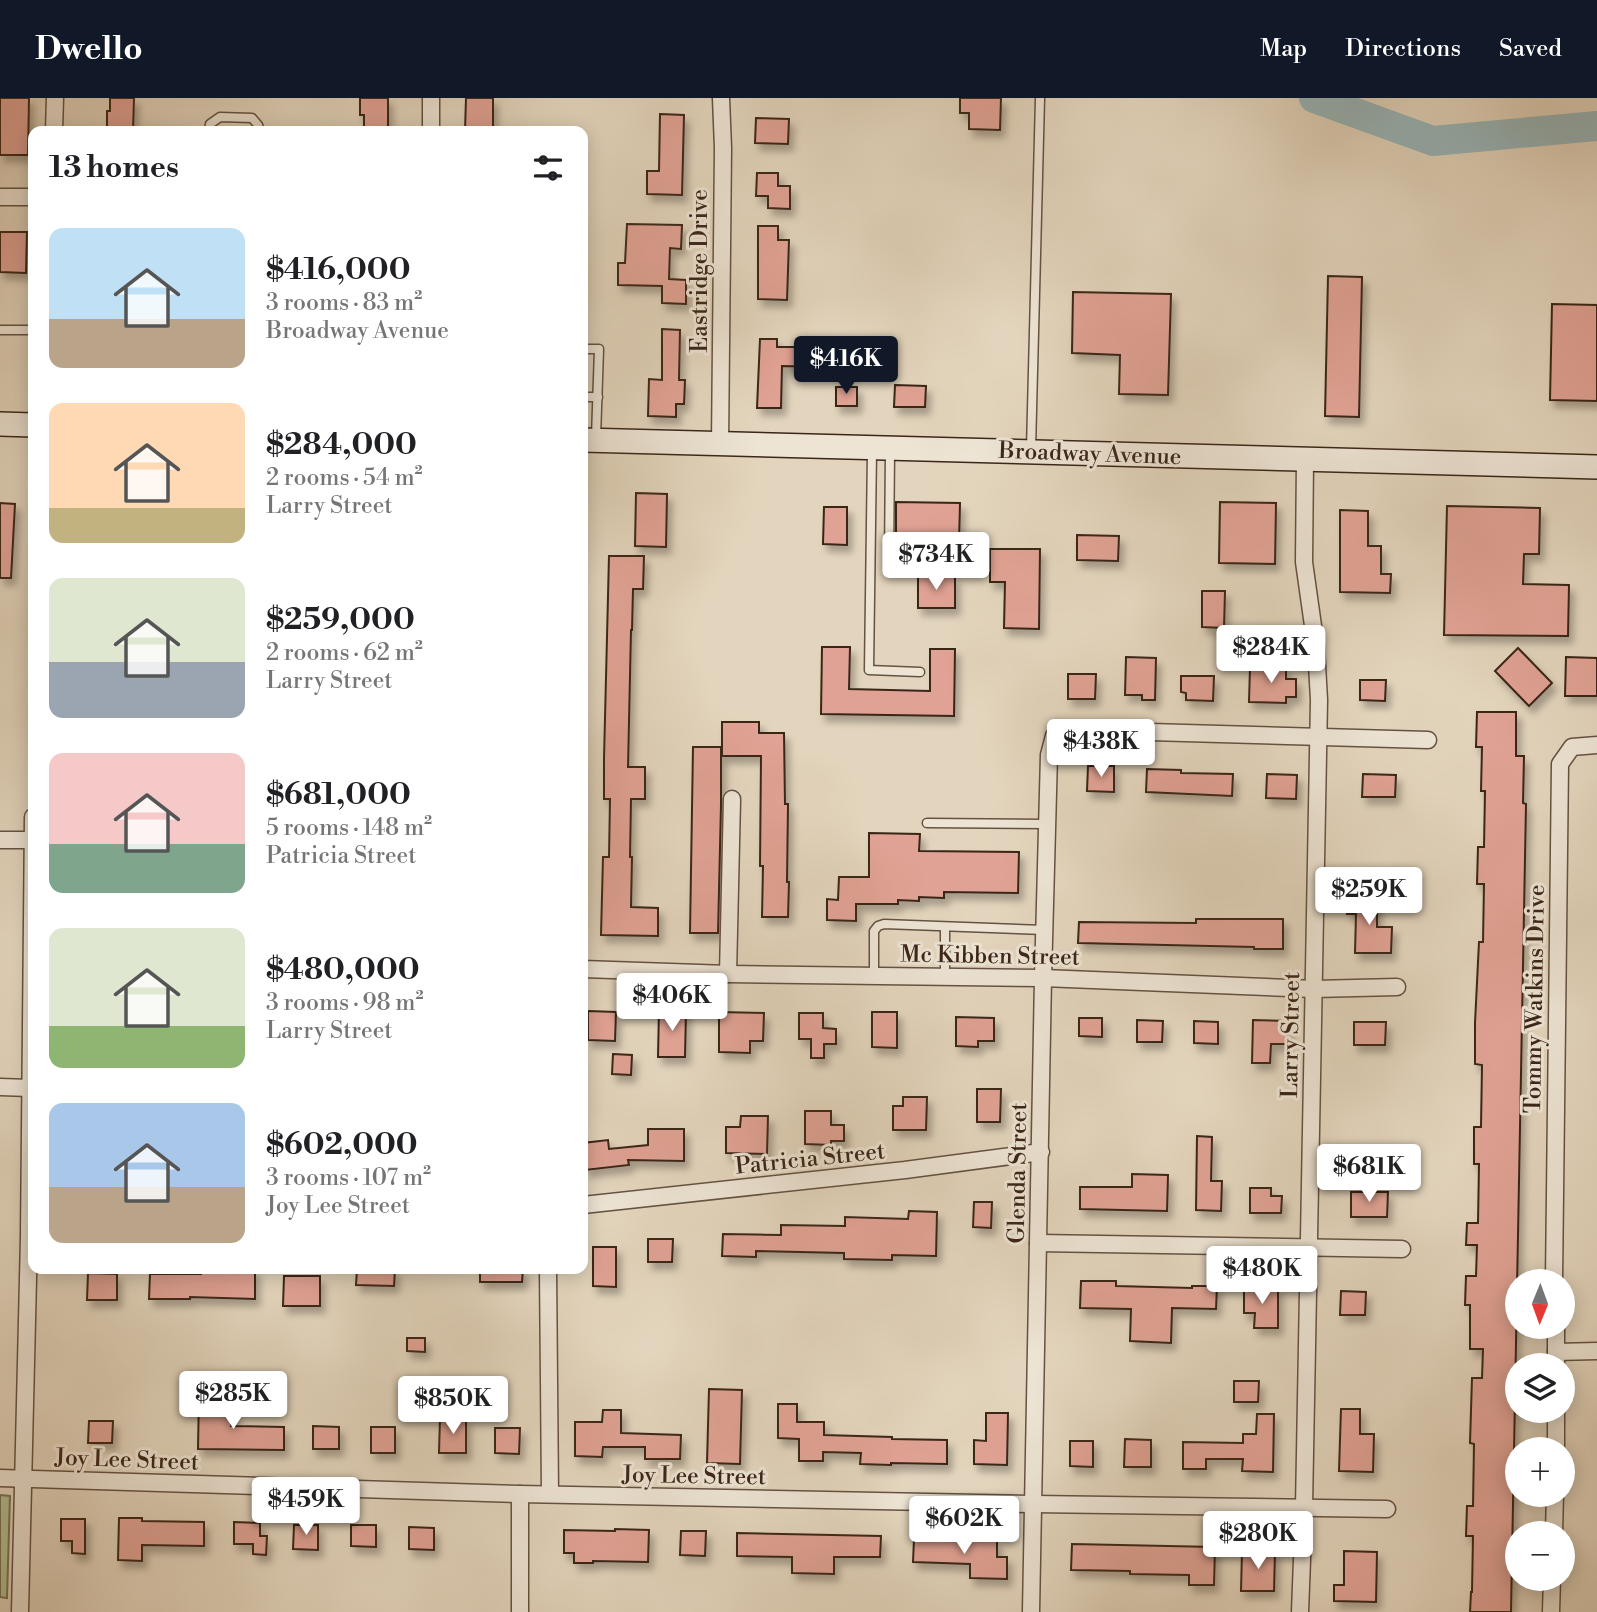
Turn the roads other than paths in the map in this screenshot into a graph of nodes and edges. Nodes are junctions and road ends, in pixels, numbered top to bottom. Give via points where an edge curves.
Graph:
1 (55, 98) edge
2 (431, 98) edge
3 (721, 98) edge
4 (1040, 98) edge
5 (54, 126) edge
6 (210, 126) edge
7 (258, 126) edge
8 (431, 126) edge
9 (0, 197) edge
10 (28, 197) edge
11 (0, 330) edge
12 (28, 330) edge
13 (588, 349) edge
14 (588, 397) edge
15 (598, 397) junction
16 (0, 424) edge
17 (28, 425) edge
18 (589, 440) edge
19 (720, 444) junction
20 (881, 448) junction
21 (1031, 452) junction
22 (1305, 459) junction
23 (1597, 467) edge
24 (953, 559) dead end
25 (920, 671) dead end
26 (1319, 737) junction
27 (1429, 740) dead end
28 (1597, 745) edge
29 (732, 799) dead end
30 (927, 823) dead end
31 (1047, 824) junction
32 (0, 840) edge
33 (28, 840) edge
34 (946, 927) junction
35 (1044, 930) junction
36 (588, 969) edge
37 (728, 974) junction
38 (874, 975) junction
39 (945, 976) junction
40 (1043, 978) junction
41 (1397, 987) dead end
42 (1314, 989) junction
43 (0, 1087) edge
44 (28, 1088) edge
45 (1041, 1152) junction
46 (588, 1204) edge
47 (1038, 1243) junction
48 (1309, 1248) junction
49 (1402, 1250) dead end
50 (1554, 1269) edge
51 (30, 1274) edge
52 (548, 1274) edge
53 (1597, 1351) edge
54 (1575, 1355) edge
55 (0, 1478) edge
56 (23, 1479) junction
57 (520, 1494) junction
58 (550, 1494) junction
59 (1034, 1504) junction
60 (1304, 1507) junction
61 (1387, 1509) dead end
62 (1552, 1591) edge
63 (19, 1612) edge
64 (520, 1612) edge
65 (1031, 1612) edge
66 (1300, 1612) edge
67 (1551, 1612) edge

1 - 5 street
2 - 8 street
3 - 19 street, Eastridge Drive
4 - 21 lane
6 - 7 lane via 219,117 252,118
9 - 10 street
11 - 12 lane
13 - 15 lane via 599,349
14 - 15 lane
15 - 18 lane
16 - 17 main road
18 - 19 main road, Broadway Avenue
19 - 20 main road, Broadway Avenue
20 - 21 main road, Broadway Avenue
20 - 24 lane via 889,559
20 - 25 lane via 869,670
21 - 22 main road, Broadway Avenue
22 - 23 main road, Broadway Avenue
22 - 26 street, Larry Street via 1304,562 1316,647
26 - 27 street
26 - 31 street, Glenda Street via 1080,730 1054,736
26 - 42 street, Larry Street
28 - 50 street, Tommy Watkins Drive via 1572,747 1560,764
29 - 37 street
30 - 31 lane
31 - 35 street, Glenda Street
32 - 33 street
34 - 35 lane
34 - 38 lane via 877,926
34 - 39 lane
35 - 40 street, Glenda Street
36 - 37 street, Mc Kibben Street
37 - 38 street, Mc Kibben Street
38 - 39 street, Mc Kibben Street
39 - 40 street, Mc Kibben Street
40 - 42 street, Mc Kibben Street
40 - 45 street, Glenda Street
41 - 42 street, Mc Kibben Street
42 - 48 street, Larry Street
43 - 44 street
45 - 46 street, Patricia Street
45 - 47 street, Glenda Street
47 - 48 street
47 - 59 street, Glenda Street
48 - 49 street
48 - 60 street, Larry Street
51 - 56 street
52 - 58 street
53 - 54 street
55 - 56 street, Joy Lee Street
56 - 57 street, Joy Lee Street
56 - 63 street
57 - 58 street, Joy Lee Street
57 - 64 street
58 - 59 street, Joy Lee Street
59 - 60 street, Joy Lee Street
59 - 65 street, Glenda Street
60 - 61 street, Joy Lee Street
60 - 66 street, Larry Street
62 - 67 street

